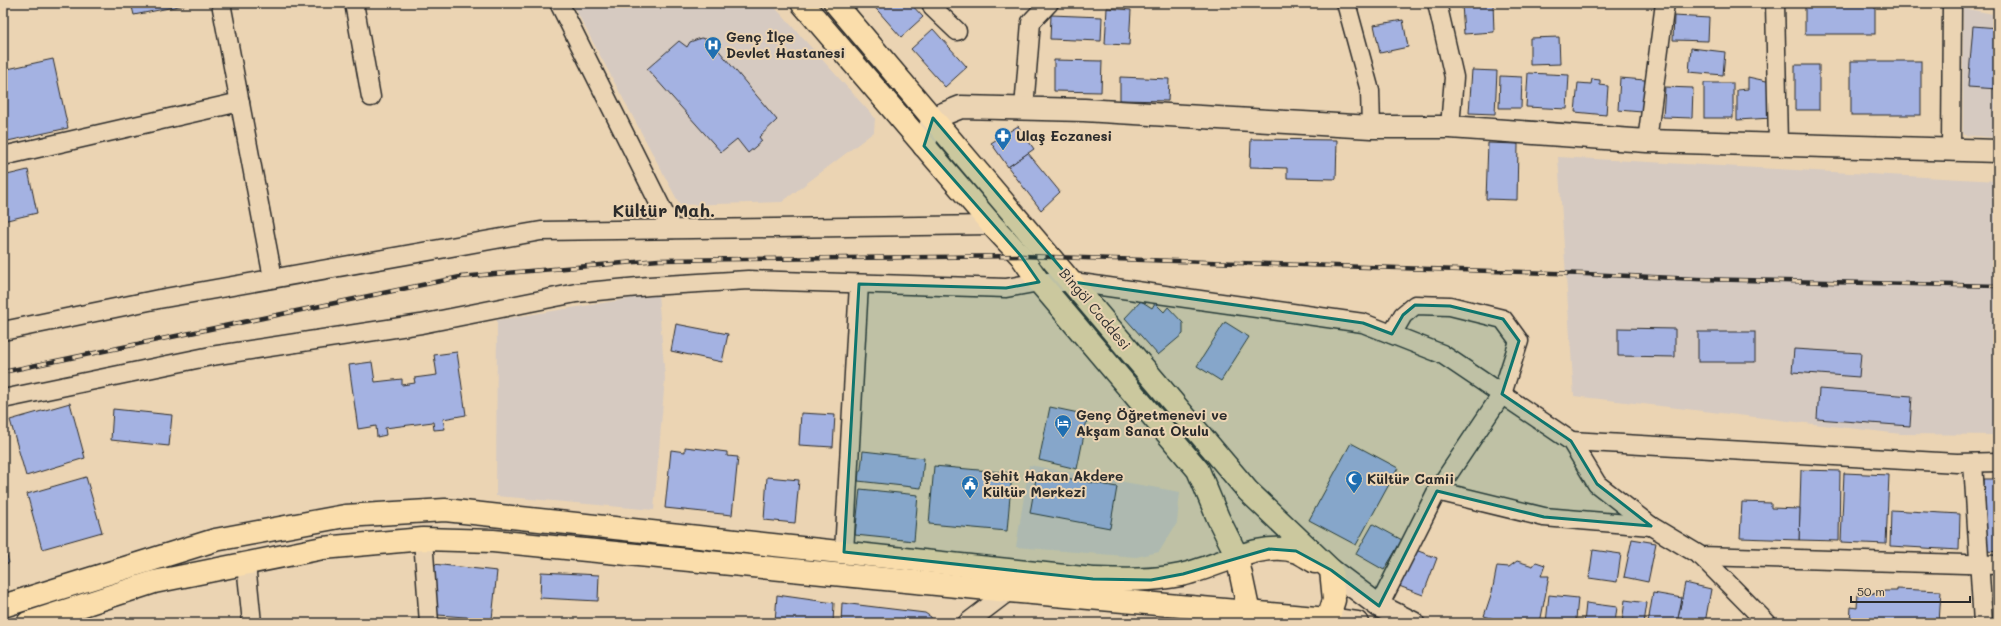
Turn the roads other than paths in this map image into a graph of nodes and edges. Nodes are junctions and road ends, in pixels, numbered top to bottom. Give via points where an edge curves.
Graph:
1 (221, 3) edge
2 (354, 3) edge
3 (559, 3) edge
4 (802, 3) edge
5 (835, 3) edge
6 (931, 3) edge
7 (1048, 3) edge
8 (1346, 3) edge
9 (1437, 3) edge
10 (1665, 3) edge
11 (1775, 3) edge
12 (1952, 3) edge
13 (957, 31) dead end
14 (371, 97) dead end
15 (240, 102) junction
16 (1024, 108) junction
17 (933, 118) junction
18 (1371, 127) junction
19 (1450, 127) junction
20 (1646, 141) junction
21 (1778, 144) junction
22 (924, 146) junction
23 (1951, 149) junction
24 (1998, 151) edge
25 (3, 156) edge
26 (992, 225) junction
27 (672, 229) junction
28 (273, 278) junction
29 (1039, 282) junction
30 (1073, 282) junction
31 (859, 284) junction
32 (3, 331) edge
33 (1392, 334) junction
34 (1502, 394) junction
35 (3, 399) edge
36 (1571, 441) junction
37 (1998, 462) edge
38 (1973, 463) junction
39 (1436, 491) junction
40 (1651, 526) junction
41 (423, 539) junction
42 (844, 552) junction
43 (1237, 556) junction
44 (1701, 556) junction
45 (246, 564) junction
46 (1980, 564) junction
47 (1998, 565) edge
48 (1331, 570) junction
49 (1009, 591) junction
50 (3, 606) edge
51 (1379, 606) junction
52 (1247, 618) edge
53 (1328, 619) junction
54 (28, 623) edge
55 (252, 623) edge
56 (429, 623) edge
57 (967, 623) edge
58 (1357, 623) edge
59 (1413, 623) edge
60 (1766, 623) edge
61 (1983, 623) edge

1 - 15 street
2 - 14 street
3 - 27 street
4 - 22 main road, Bingöl Caddesi
5 - 17 main road, Bingöl Caddesi
6 - 13 street
7 - 16 street via 1031,22
8 - 18 street via 1370,91
9 - 19 street via 1454,76
10 - 20 street
11 - 21 street
12 - 23 street
15 - 25 street
15 - 28 street
16 - 17 street via 961,107
16 - 18 street
17 - 22 street
17 - 30 main road, Bingöl Caddesi
18 - 19 street
19 - 20 street
20 - 21 street
21 - 23 street
22 - 26 main road, Bingöl Caddesi
23 - 24 street
26 - 27 street
26 - 29 main road, Bingöl Caddesi via 1021,256
27 - 28 street via 541,231
28 - 32 street
29 - 30 street
29 - 31 street via 1006,288
29 - 43 main road, Bingöl Caddesi via 1198,470
30 - 33 street via 1363,324
30 - 48 main road, Bingöl Caddesi via 1248,490
31 - 35 street via 748,280 649,286 576,294 421,324 211,356
31 - 42 street
33 - 34 street via 1442,354
33 - 34 street via 1403,315 1415,306 1450,306 1503,319 1519,341
34 - 36 street
34 - 39 street
36 - 38 street
36 - 40 street via 1597,484
37 - 38 street
38 - 46 street
39 - 40 street via 1544,517
39 - 51 street
40 - 44 street
41 - 45 main road via 323,548
41 - 49 main road via 501,541
41 - 56 street
42 - 43 main road via 1092,579 1151,580 1183,574
42 - 50 main road via 445,510 345,516 215,540
43 - 48 main road via 1269,549 1296,551
43 - 52 main road, Bingöl Caddesi
44 - 46 street
44 - 60 street
45 - 54 main road via 154,582
45 - 55 street
46 - 47 street
46 - 61 street
48 - 51 street
48 - 53 main road via 1334,600
49 - 52 main road
49 - 57 street
51 - 59 street
52 - 53 main road
53 - 58 street

